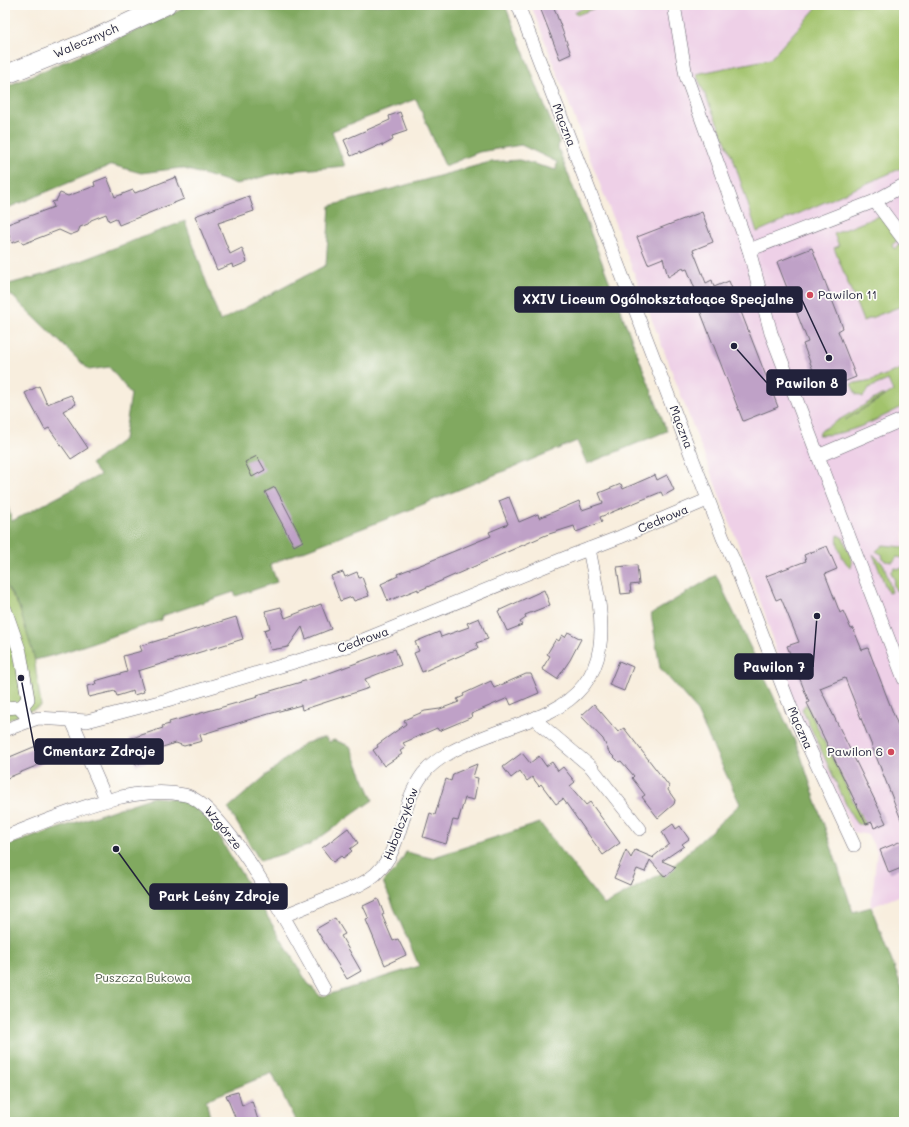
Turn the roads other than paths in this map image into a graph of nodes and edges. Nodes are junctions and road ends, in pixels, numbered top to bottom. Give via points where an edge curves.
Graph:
1 (166, 5) edge
2 (518, 5) edge
3 (674, 5) edge
4 (5, 75) edge
5 (904, 185) edge
6 (874, 201) junction
7 (904, 240) edge
8 (749, 250) junction
9 (904, 419) edge
10 (818, 456) junction
11 (707, 500) junction
12 (589, 549) junction
13 (5, 609) edge
14 (904, 679) edge
15 (5, 708) edge
16 (537, 717) junction
17 (26, 718) junction
18 (72, 721) junction
19 (5, 730) edge
20 (106, 799) junction
21 (640, 829) dead end
22 (5, 837) edge
23 (854, 845) dead end
24 (283, 916) junction
25 (324, 989) dead end

1 - 4 street, Walecznych via 86,42
2 - 11 street, Mączna
3 - 8 street via 686,76
5 - 6 street
6 - 7 street
6 - 8 street
8 - 10 street via 771,334
9 - 10 street
10 - 14 street
11 - 12 street, Cedrowa
11 - 23 street, Mączna via 733,559 793,713
12 - 16 street, Hubalczyków via 602,631 595,665 586,682 575,694 550,712
12 - 18 street, Cedrowa via 351,646 167,700 87,721
13 - 17 street via 20,652 28,699 23,705
15 - 17 street via 18,707
16 - 21 street via 541,725 591,767
16 - 24 street, Hubalczyków via 456,749 436,762 424,773 409,798 393,851 380,872 360,885
17 - 18 street, Cedrowa
17 - 19 street, Cedrowa
18 - 20 street
20 - 22 street, Wzgórze
20 - 24 street, Wzgórze via 138,794 164,794 185,795 200,802 229,832
24 - 25 street, Wzgórze

